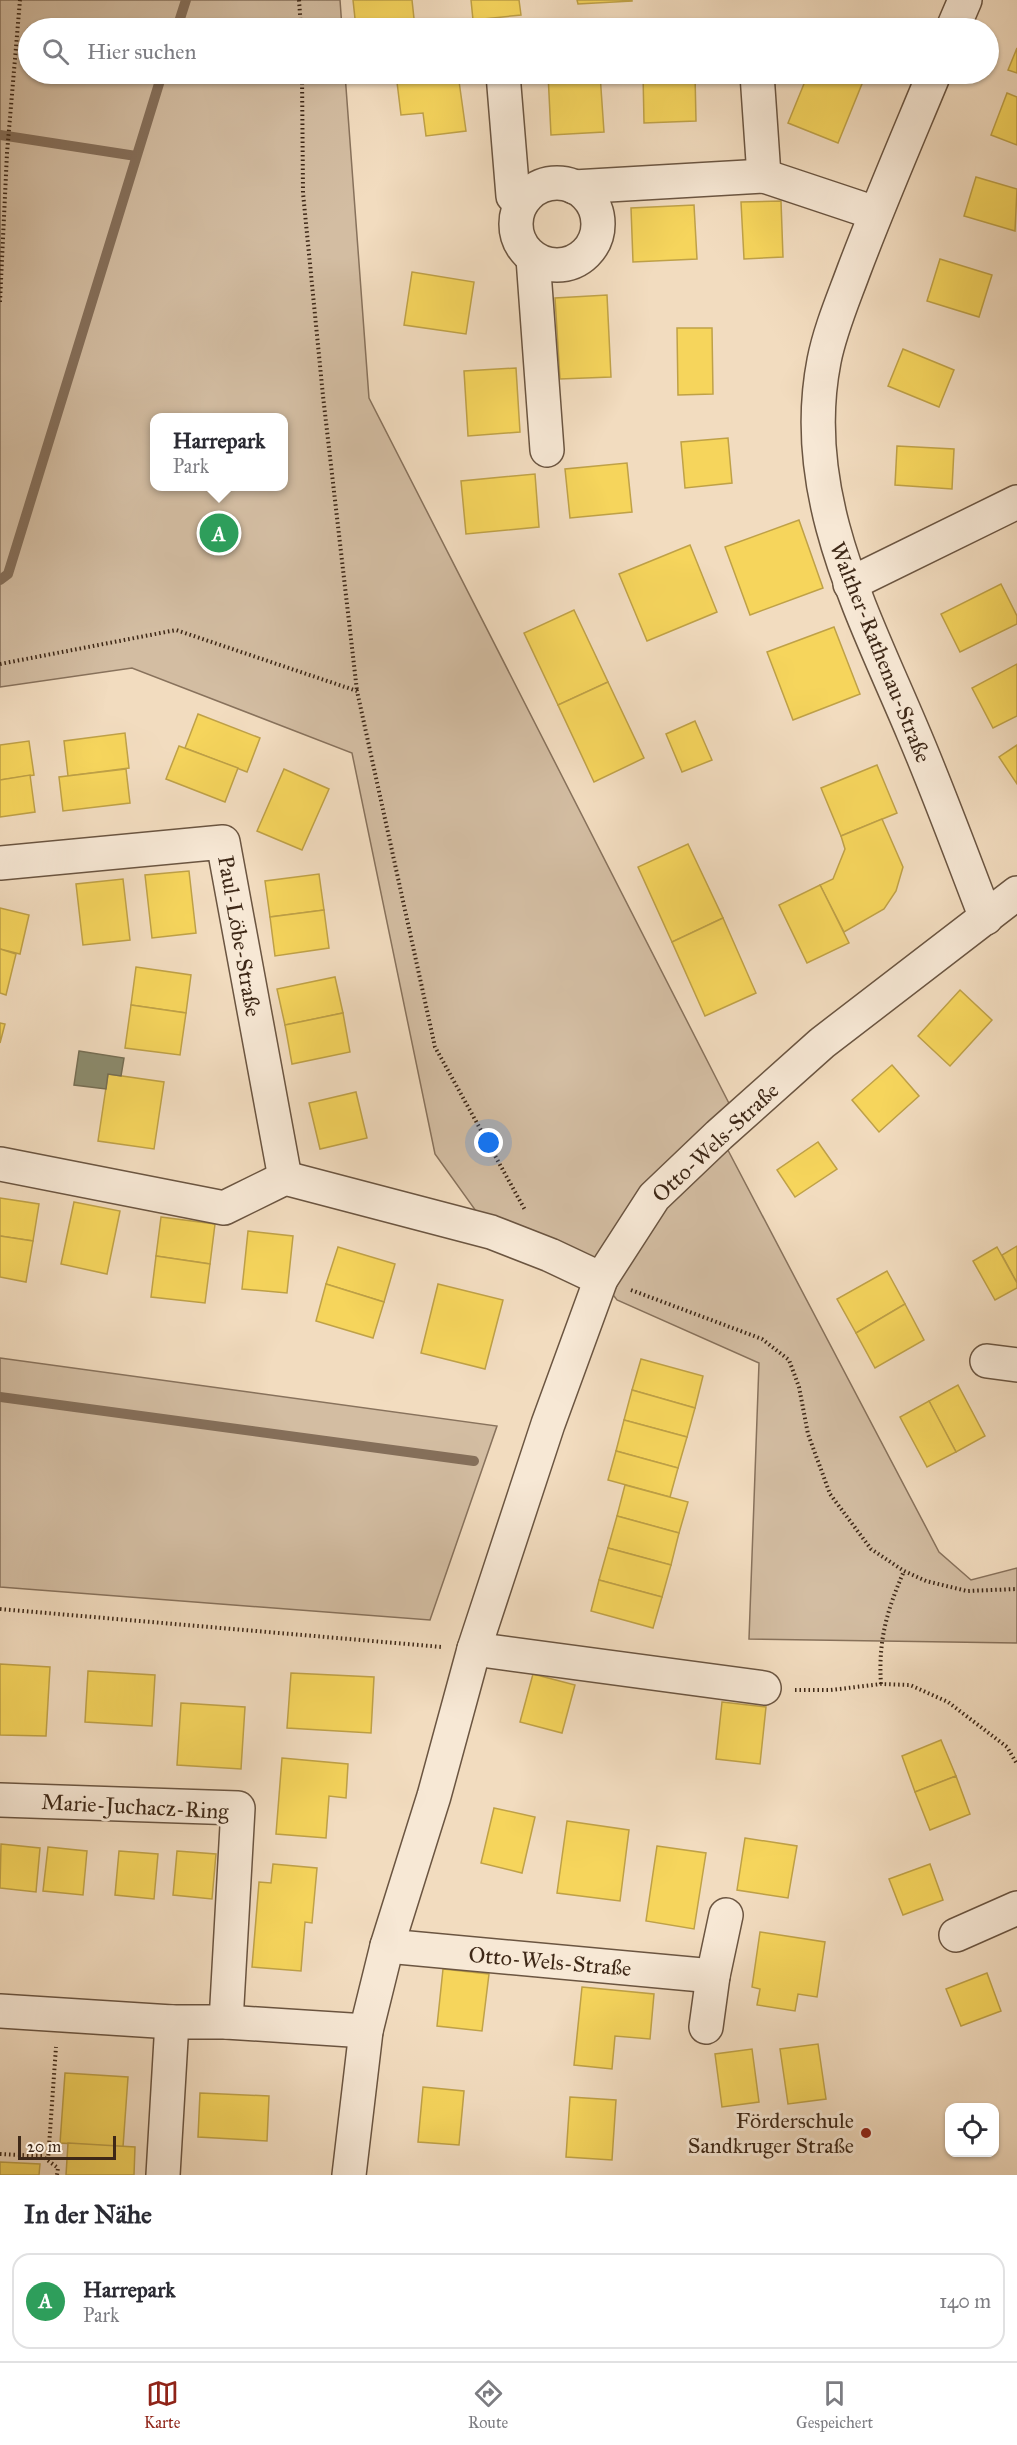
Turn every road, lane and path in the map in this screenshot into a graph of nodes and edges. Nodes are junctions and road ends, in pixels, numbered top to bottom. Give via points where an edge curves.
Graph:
1 (20, 0) edge
2 (299, 0) edge
3 (965, 0) edge
4 (18, 18) edge
5 (300, 18) edge
6 (957, 18) edge
7 (18, 24) edge
8 (302, 84) edge
9 (504, 84) edge
10 (758, 84) edge
11 (930, 84) edge
12 (764, 176) junction
13 (574, 187) junction
14 (522, 202) junction
15 (875, 213) junction
16 (533, 258) junction
17 (0, 302) edge
18 (546, 450) dead end
19 (1017, 502) edge
20 (850, 584) junction
21 (0, 664) edge
22 (357, 691) junction
23 (0, 863) edge
24 (1017, 893) edge
25 (986, 918) junction
26 (0, 1164) edge
27 (285, 1178) junction
28 (550, 1255) junction
29 (601, 1279) junction
30 (904, 1571) junction
31 (1017, 1589) edge
32 (0, 1609) edge
33 (474, 1649) junction
34 (881, 1684) junction
35 (764, 1688) joint
36 (1017, 1764) edge
37 (0, 1800) edge
38 (1017, 1908) edge
39 (726, 1915) dead end
40 (956, 1935) dead end
41 (387, 1946) junction
42 (713, 1976) junction
43 (0, 2011) edge
44 (58, 2015) junction
45 (172, 2022) junction
46 (226, 2022) junction
47 (706, 2027) dead end
48 (366, 2031) junction
49 (0, 2154) edge
50 (48, 2160) junction
51 (57, 2175) edge
52 (163, 2175) edge
53 (349, 2175) edge

1 - 4 path
2 - 5 path
3 - 6 street
7 - 17 path
8 - 22 path via 303,193
9 - 14 street via 513,196
10 - 12 street
11 - 15 street, Walther-Rathenau-Straße
12 - 13 street
12 - 15 street
13 - 14 street via 563,183 540,186
13 - 16 street via 594,206 597,232 592,245 572,263 552,265
14 - 16 street via 515,226 524,249
15 - 20 street, Walther-Rathenau-Straße via 834,325 824,360 818,410 820,463 829,518
16 - 18 street
19 - 20 street
20 - 25 street, Walther-Rathenau-Straße
21 - 22 path via 176,630
22 - 28 path via 435,1047
23 - 27 street, Paul-Löbe-Straße via 223,842
24 - 25 street, Otto-Wels-Straße
25 - 29 street, Otto-Wels-Straße via 822,1043 719,1134 654,1197
26 - 27 street via 224,1208
27 - 28 street via 491,1232
28 - 29 street
29 - 30 path via 762,1339 789,1360 808,1434 830,1494 871,1549
29 - 33 street, Otto-Wels-Straße via 548,1424
30 - 31 path via 967,1591
30 - 34 path via 889,1605 879,1660
32 - 33 path
33 - 35 street
33 - 41 street, Otto-Wels-Straße
34 - 35 path via 831,1690
34 - 36 path via 910,1685 948,1702 1007,1747
37 - 46 street, Marie-Juchacz-Ring via 238,1808
38 - 40 street
39 - 42 street
41 - 42 street, Otto-Wels-Straße
41 - 48 street, Otto-Wels-Straße
42 - 47 street
43 - 44 street
44 - 45 street
44 - 50 path
45 - 46 street
45 - 52 street
46 - 48 street
48 - 53 street, Otto-Wels-Straße
49 - 50 path via 42,2156
50 - 51 path via 58,2168

